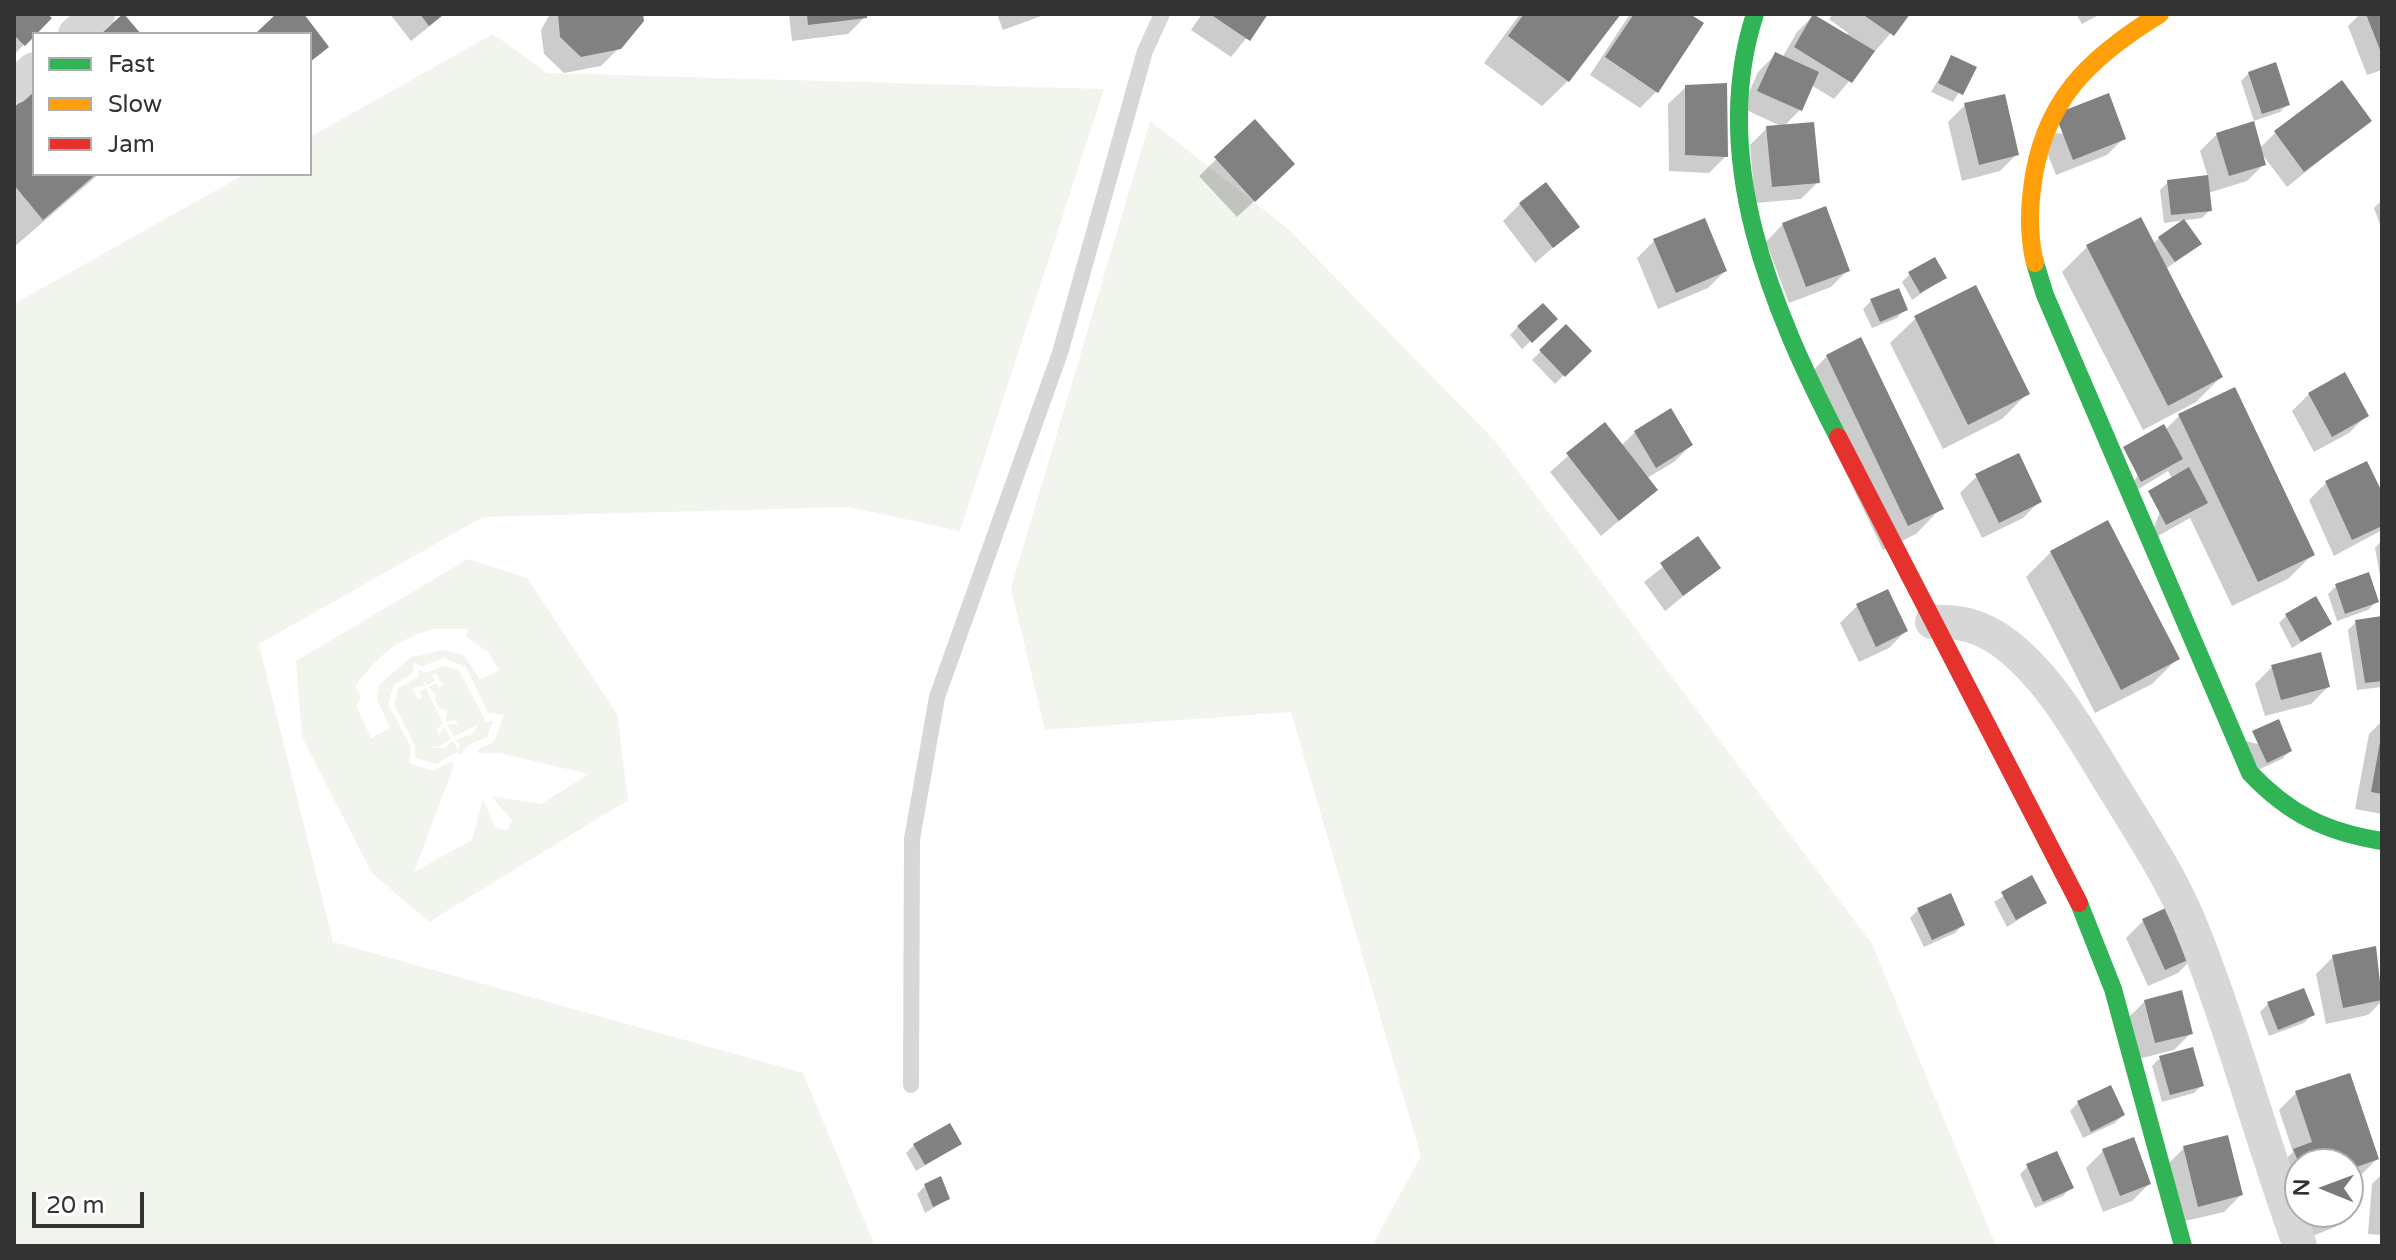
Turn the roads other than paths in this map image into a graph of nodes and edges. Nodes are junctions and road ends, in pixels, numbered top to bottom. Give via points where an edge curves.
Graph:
1 (98, 14) edge
2 (1162, 14) edge
3 (1755, 14) edge
4 (2160, 14) edge
5 (77, 32) edge
6 (32, 71) edge
7 (14, 87) edge
8 (1932, 622) junction
9 (2382, 841) edge
10 (911, 1085) dead end
11 (2183, 1246) edge
12 (2300, 1246) edge

1 - 5 street
2 - 10 lane via 1145,51 1060,353 937,697 912,839
3 - 8 street via 1739,72 1739,129 1745,193 1765,275 1798,360
4 - 9 street via 2121,36 2086,65 2057,101 2042,139 2032,190 2031,244 2045,295 2250,773 2280,806 2307,823
6 - 7 street
8 - 11 street via 2076,897 2113,989
8 - 12 street via 1977,627 2031,668 2069,716 2154,852 2192,928

